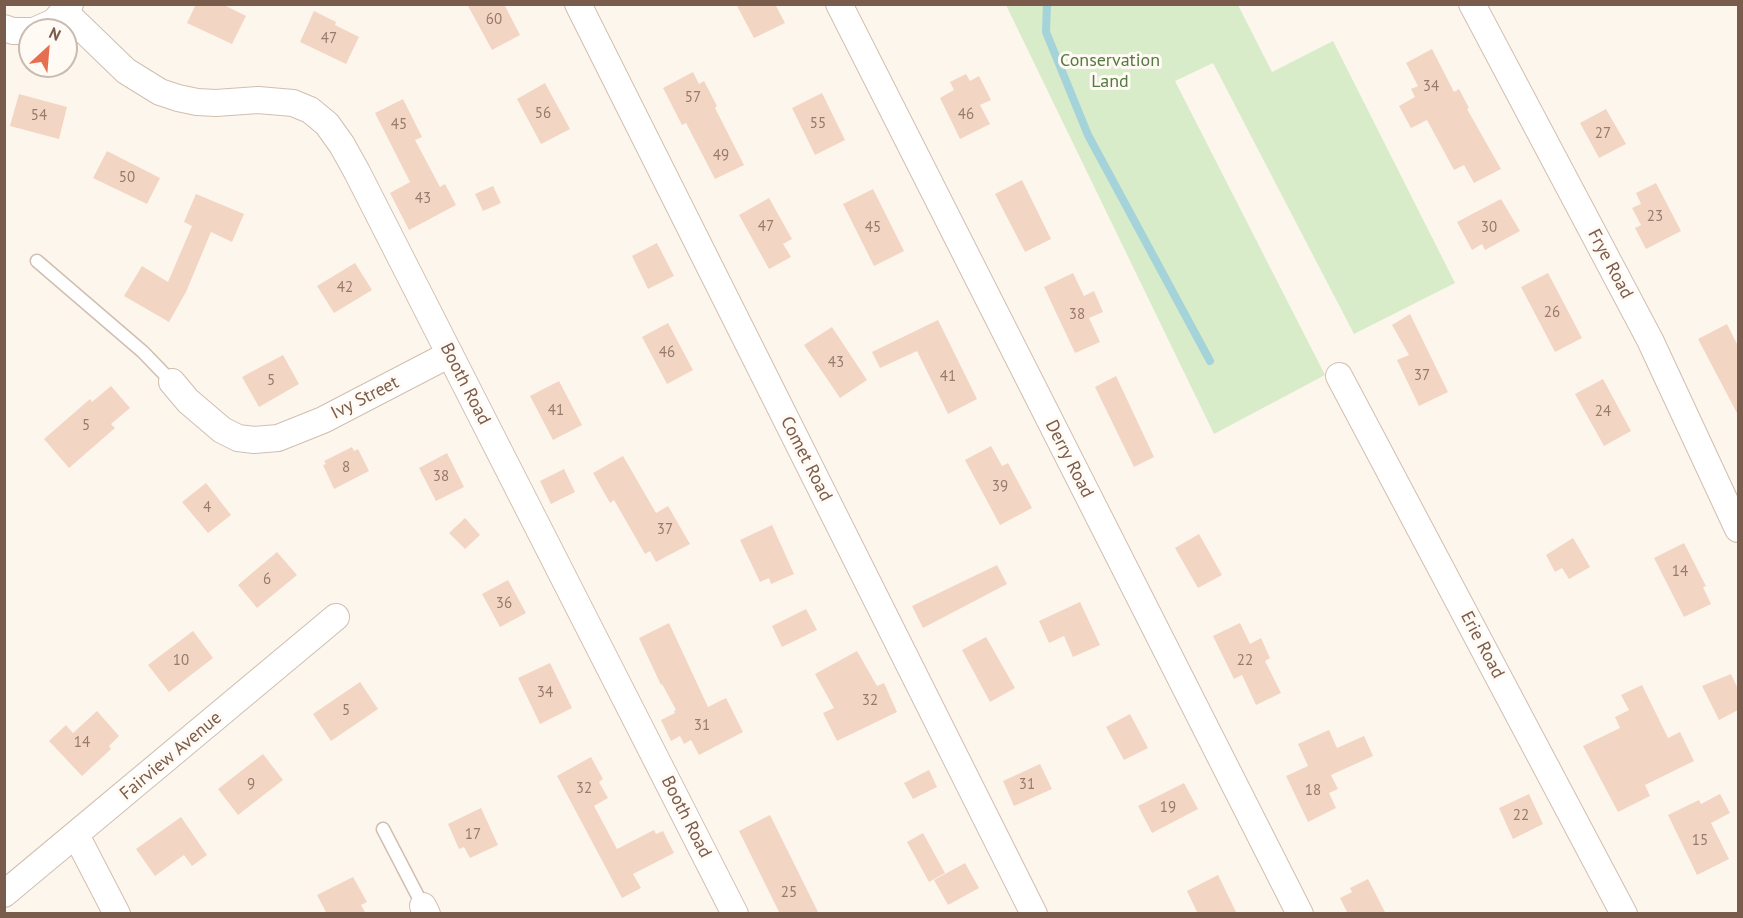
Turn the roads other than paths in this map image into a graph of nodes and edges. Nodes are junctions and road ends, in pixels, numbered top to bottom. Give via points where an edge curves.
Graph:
1 (578, 4) edge
2 (839, 4) edge
3 (1472, 4) edge
4 (67, 8) edge
5 (37, 261) dead end
6 (450, 354) junction
7 (1339, 376) dead end
8 (172, 382) joint
9 (1738, 529) edge
10 (336, 617) dead end
11 (383, 829) dead end
12 (76, 835) junction
13 (4, 894) edge
14 (425, 910) edge
15 (117, 914) edge
16 (735, 914) edge
17 (1034, 914) edge
18 (1300, 914) edge
19 (1624, 914) edge

1 - 17 street, Comet Road
2 - 18 street, Derry Road
3 - 9 street, Frye Road via 1650,340
4 - 6 street, Booth Road via 126,71 160,92 197,102 293,103 327,124 357,172
5 - 8 lane
6 - 8 street, Ivy Street via 323,420 278,438 238,438 222,430
6 - 16 street, Booth Road
7 - 19 street, Erie Road
10 - 12 street, Fairview Avenue
11 - 14 lane
12 - 13 street, Fairview Avenue
12 - 15 street

